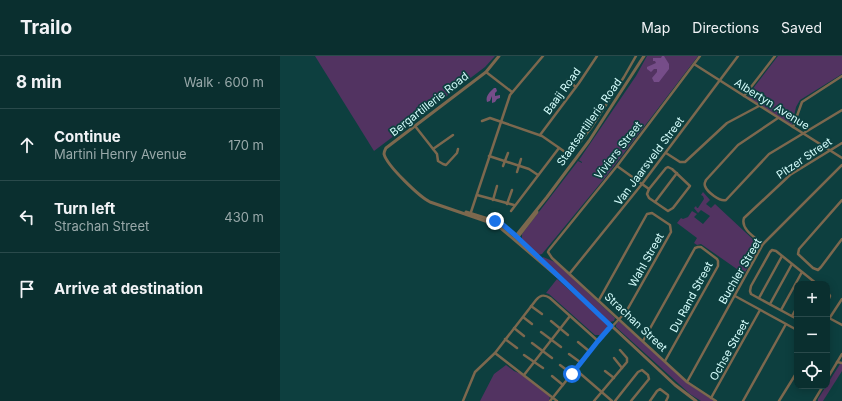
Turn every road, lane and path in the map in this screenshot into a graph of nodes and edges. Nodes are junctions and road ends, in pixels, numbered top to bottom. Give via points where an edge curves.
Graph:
1 (499, 56) edge
2 (543, 56) edge
3 (597, 56) edge
4 (636, 56) edge
5 (644, 56) edge
6 (700, 56) edge
7 (738, 56) edge
8 (775, 56) edge
9 (694, 64) junction
10 (486, 72) junction
11 (842, 76) edge
12 (567, 80) dead end
13 (719, 80) junction
14 (576, 87) junction
15 (512, 92) junction
16 (744, 96) junction
17 (759, 106) junction
18 (842, 110) edge
19 (778, 118) junction
20 (482, 121) dead end
21 (502, 122) junction
22 (415, 126) junction
23 (793, 127) junction
24 (803, 133) junction
25 (453, 135) dead end
26 (540, 135) junction
27 (842, 143) edge
28 (386, 148) joint
29 (559, 148) junction
30 (433, 149) junction
31 (458, 149) dead end
32 (829, 150) junction
33 (508, 153) dead end
34 (666, 153) junction
35 (489, 156) junction
36 (842, 158) edge
37 (521, 159) dead end
38 (505, 161) junction
39 (842, 165) edge
40 (503, 166) dead end
41 (519, 166) junction
42 (617, 166) junction
43 (517, 172) dead end
44 (677, 174) junction
45 (538, 175) junction
46 (642, 184) junction
47 (497, 186) dead end
48 (649, 189) junction
49 (512, 190) dead end
50 (476, 195) junction
51 (493, 200) junction
52 (842, 200) edge
53 (655, 202) junction
54 (507, 204) junction
55 (514, 205) junction
56 (511, 211) dead end
57 (470, 215) junction
58 (515, 238) junction
59 (842, 239) edge
60 (763, 244) junction
61 (548, 252) joint
62 (782, 256) junction
63 (792, 264) junction
64 (802, 272) junction
65 (570, 273) junction
66 (812, 280) edge
67 (735, 296) junction
68 (759, 298) junction
69 (842, 299) edge
70 (599, 300) junction
71 (770, 304) junction
72 (531, 306) junction
73 (760, 310) junction
74 (781, 310) junction
75 (794, 312) edge
76 (542, 314) dead end
77 (830, 315) edge
78 (570, 316) junction
79 (792, 316) joint
80 (523, 317) junction
81 (830, 317) edge
82 (618, 319) junction
83 (550, 321) dead end
84 (532, 324) dead end
85 (786, 324) junction
86 (842, 325) edge
87 (611, 326) junction
88 (514, 328) junction
89 (560, 328) junction
90 (794, 328) edge
91 (541, 332) dead end
92 (568, 335) dead end
93 (524, 336) dead end
94 (505, 339) junction
95 (551, 339) junction
96 (598, 341) junction
97 (643, 341) junction
98 (578, 342) dead end
99 (532, 343) dead end
100 (561, 347) dead end
101 (517, 348) dead end
102 (542, 350) junction
103 (620, 350) dead end
104 (589, 351) junction
105 (495, 353) junction
106 (524, 354) dead end
107 (569, 354) dead end
108 (842, 354) edge
109 (552, 358) dead end
110 (614, 358) dead end
111 (665, 361) junction
112 (534, 362) junction
113 (580, 362) junction
114 (837, 362) junction
115 (842, 363) edge
116 (560, 365) dead end
117 (543, 368) dead end
118 (622, 368) junction
119 (575, 369) junction
120 (605, 370) dead end
121 (572, 374) junction
122 (830, 374) edge
123 (524, 375) junction
124 (552, 376) dead end
125 (794, 377) edge
126 (614, 378) junction
127 (687, 382) junction
128 (563, 385) junction
129 (821, 389) edge
130 (602, 392) junction
131 (553, 398) junction
132 (711, 398) junction
133 (463, 401) edge
134 (550, 401) edge
135 (557, 401) edge
136 (594, 401) edge
137 (613, 401) edge
138 (631, 401) edge
139 (650, 401) edge
140 (666, 401) edge
141 (696, 401) edge
142 (716, 401) edge
143 (744, 401) edge
144 (779, 401) edge
145 (815, 401) edge

1 - 10 street, Bergartillerie Road
2 - 15 street
3 - 14 street, Baaij Road
4 - 29 street via 591,128 572,153 568,154
5 - 58 street, Staatsartillerie Road via 589,141
6 - 9 street, Viviers Street
7 - 13 street, Van Jaarsveld Street
8 - 16 street
9 - 13 street, Albertyn Avenue
9 - 42 street, Viviers Street
10 - 15 street
10 - 22 street, Bergartillerie Road
11 - 23 street via 804,100 799,106
12 - 14 street
13 - 16 street, Albertyn Avenue
13 - 34 street, Van Jaarsveld Street
14 - 26 street, Baaij Road
15 - 21 street
16 - 17 street, Albertyn Avenue
17 - 19 street, Albertyn Avenue
17 - 34 street via 727,123 687,162 682,163
18 - 24 street
19 - 23 street, Albertyn Avenue
19 - 24 street via 738,145 706,180 706,188 717,199 724,201 765,158
20 - 21 street via 489,118
21 - 26 street
21 - 35 street
22 - 28 street, Bergartillerie Road
22 - 30 street
23 - 24 street, Albertyn Avenue
24 - 32 street, Albertyn Avenue
25 - 30 street
26 - 29 street
27 - 32 street, Pitzer Street
28 - 57 street, Strachan Street via 385,156 398,173 427,201
29 - 45 street
30 - 31 street via 438,161 445,165
32 - 36 street, Albertyn Avenue
32 - 60 street, Pitzer Street via 784,180 746,216 743,222 745,228
33 - 38 street
34 - 46 street, Van Jaarsveld Street
35 - 38 street
35 - 50 street
37 - 41 street
38 - 40 street
38 - 41 street
39 - 60 street, Buchler Street
41 - 43 street
41 - 45 street
42 - 46 street
42 - 61 street, Viviers Street
44 - 48 street via 670,167 666,167
44 - 53 street
44 - 53 street via 688,183 689,188 670,211
45 - 55 street
46 - 48 street
46 - 65 street, Van Jaarsveld Street
47 - 51 street
48 - 53 street via 647,196
49 - 54 street
50 - 51 street
50 - 57 street
51 - 54 street
52 - 59 street via 798,251 798,255 818,270
54 - 55 street
55 - 56 street
57 - 58 street, Strachan Street via 498,222
58 - 87 street, Strachan Street
60 - 67 street, Buchler Street
61 - 65 street, Strachan Street
62 - 63 street
62 - 68 street
62 - 68 street via 775,250 770,252 750,289 751,294
63 - 64 street
63 - 71 street
64 - 66 street
64 - 74 street
65 - 70 street, Strachan Street
67 - 73 street
67 - 127 street, Buchler Street
68 - 71 street
69 - 77 street
70 - 82 street, Strachan Street
70 - 82 street, Wahl Street via 647,214 652,213 671,226 671,232 628,309
71 - 74 street
72 - 76 street
72 - 78 street via 541,296 548,297
72 - 80 street
73 - 85 street
73 - 132 street, Ochse Street
74 - 79 street
75 - 79 street
78 - 89 street
78 - 96 street
80 - 84 street
80 - 88 street
81 - 86 street
82 - 87 street, Wahl Street
82 - 97 street, Strachan Street
83 - 89 street
85 - 90 street
85 - 143 street
87 - 96 street, Wahl Street
87 - 141 street, Strachan Street
88 - 93 street
88 - 94 street
89 - 92 street
89 - 95 street
91 - 95 street
94 - 101 street
94 - 105 street
95 - 100 street
95 - 102 street
96 - 104 street, Wahl Street
97 - 111 street, Strachan Street
97 - 111 street, Du Rand Street via 695,248 701,247 718,261 718,266
98 - 104 street
99 - 102 street
102 - 109 street
102 - 112 street
103 - 118 street via 628,359
104 - 113 street, Wahl Street
105 - 123 street
105 - 133 street via 476,372
106 - 112 street
107 - 113 street
108 - 114 street
110 - 118 street
111 - 127 street, Strachan Street
112 - 117 street
112 - 123 street
113 - 119 street, Wahl Street
114 - 115 street
114 - 122 street
116 - 121 street
118 - 126 street
119 - 121 street, Wahl Street
119 - 130 street
120 - 126 street
121 - 128 street, Wahl Street
123 - 131 street
124 - 128 street
125 - 144 street
126 - 130 street
127 - 132 street, Strachan Street
128 - 131 street, Wahl Street
129 - 145 street
130 - 136 street
130 - 137 street
131 - 134 street, Wahl Street
131 - 135 street
132 - 142 street, Strachan Street
137 - 138 street via 642,370 649,379
139 - 140 street via 660,389 668,395

